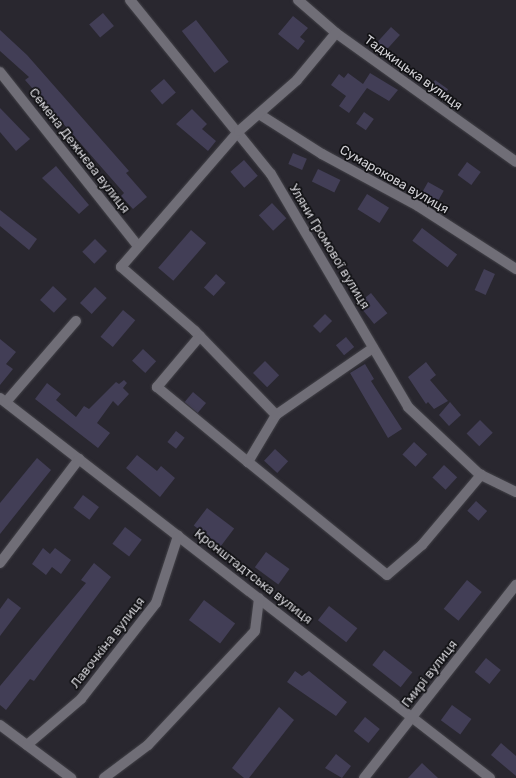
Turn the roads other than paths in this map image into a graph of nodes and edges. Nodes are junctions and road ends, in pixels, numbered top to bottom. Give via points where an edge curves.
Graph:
1 (130, 0) edge
2 (298, 0) edge
3 (336, 33) junction
4 (0, 72) edge
5 (259, 114) junction
6 (239, 131) junction
7 (516, 162) edge
8 (138, 246) junction
9 (516, 269) edge
10 (76, 321) dead end
11 (200, 336) junction
12 (373, 348) junction
13 (3, 400) edge
14 (276, 414) junction
15 (79, 459) junction
16 (248, 462) junction
17 (481, 475) junction
18 (516, 492) edge
19 (178, 536) junction
20 (0, 563) edge
21 (516, 585) edge
22 (259, 598) junction
23 (413, 718) junction
24 (0, 725) edge
25 (27, 745) junction
26 (70, 778) edge
27 (104, 778) edge
28 (364, 778) edge
29 (490, 778) edge

1 - 6 street, Уляни Громової вулиця
2 - 3 street, Таджицька вулиця
3 - 5 street via 297,80
3 - 7 street, Таджицька вулиця
4 - 8 street, Семена Дежнєва вулиця
5 - 6 street
5 - 9 street, Сумарокова вулиця via 322,154 418,206
6 - 8 street
6 - 12 street, Уляни Громової вулиця via 271,174
8 - 11 street via 121,267
10 - 13 street
11 - 14 street
11 - 16 street via 157,387
12 - 14 street
12 - 17 street, Уляни Громової вулиця via 408,407
13 - 15 street, Кронштадтська вулиця
14 - 16 street
15 - 19 street, Кронштадтська вулиця
15 - 20 street
16 - 17 street via 387,575 422,545
17 - 18 street, Уляни Громової вулиця
19 - 22 street, Кронштадтська вулиця
19 - 25 street, Лавочкіна вулиця via 156,603 80,699
21 - 23 street, Гмирі вулиця
22 - 23 street, Кронштадтська вулиця
22 - 27 street via 255,631 148,745
23 - 28 street, Гмирі вулиця
23 - 29 street, Кронштадтська вулиця
24 - 25 street
25 - 26 street

